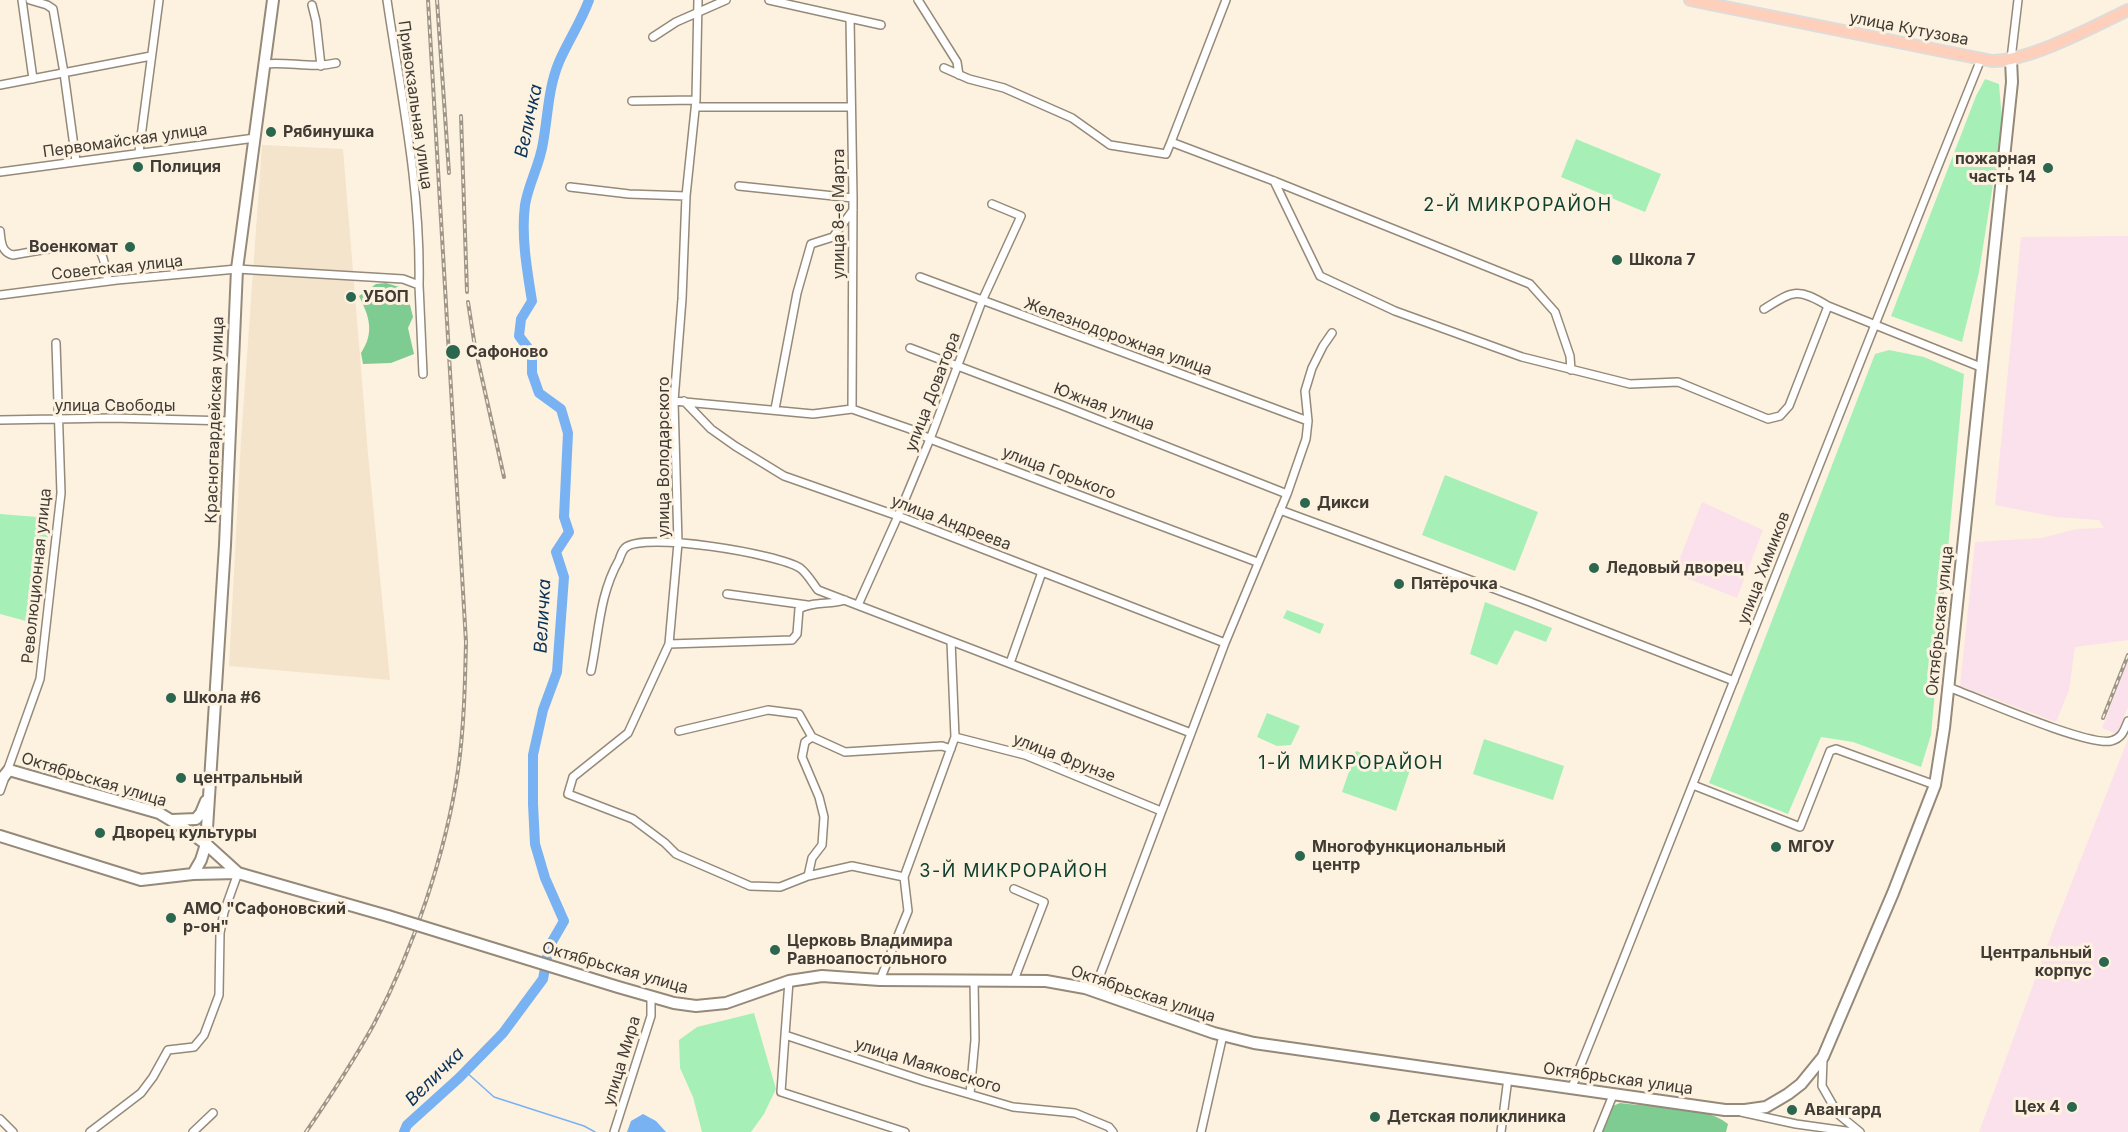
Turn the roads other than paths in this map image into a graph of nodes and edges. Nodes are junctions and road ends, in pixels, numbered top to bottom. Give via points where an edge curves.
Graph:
1 (22, 0) edge
2 (30, 0) edge
3 (159, 0) edge
4 (273, 0) edge
5 (387, 0) edge
6 (698, 0) edge
7 (726, 0) edge
8 (769, 0) edge
9 (918, 0) edge
10 (1226, 0) edge
11 (1690, 0) edge
12 (2018, 0) edge
13 (46, 2) edge
14 (312, 5) dead end
15 (2128, 10) edge
16 (697, 13) junction
17 (850, 18) junction
18 (881, 25) dead end
19 (653, 37) dead end
20 (152, 56) junction
21 (1981, 59) junction
22 (2011, 59) junction
23 (336, 63) dead end
24 (264, 64) junction
25 (321, 66) junction
26 (944, 68) dead end
27 (64, 73) junction
28 (959, 75) junction
29 (33, 79) junction
30 (0, 85) edge
31 (632, 100) dead end
32 (696, 104) junction
33 (850, 107) junction
34 (255, 138) junction
35 (1171, 142) junction
36 (139, 152) junction
37 (76, 161) junction
38 (0, 172) edge
39 (1274, 181) junction
40 (739, 186) dead end
41 (570, 187) dead end
42 (686, 196) junction
43 (853, 198) junction
44 (992, 204) dead end
45 (853, 210) junction
46 (0, 231) edge
47 (237, 269) junction
48 (920, 277) dead end
49 (108, 281) junction
50 (419, 285) junction
51 (0, 295) edge
52 (982, 301) junction
53 (1828, 306) junction
54 (1764, 309) dead end
55 (1874, 324) junction
56 (1332, 333) dead end
57 (56, 343) dead end
58 (910, 348) dead end
59 (958, 367) junction
60 (1983, 368) junction
61 (1571, 370) junction
62 (423, 374) dead end
63 (674, 400) junction
64 (684, 401) junction
65 (775, 409) junction
66 (852, 410) junction
67 (60, 419) junction
68 (0, 420) edge
69 (230, 421) junction
70 (1308, 421) junction
71 (930, 439) junction
72 (1287, 494) junction
73 (1280, 510) junction
74 (898, 516) junction
75 (678, 543) junction
76 (1257, 562) junction
77 (1042, 572) junction
78 (727, 594) dead end
79 (845, 600) junction
80 (807, 604) junction
81 (858, 606) junction
82 (951, 641) junction
83 (1225, 642) junction
84 (669, 644) junction
85 (1010, 663) junction
86 (591, 671) dead end
87 (1734, 681) junction
88 (1948, 687) junction
89 (2128, 721) edge
90 (678, 731) dead end
91 (1191, 733) junction
92 (812, 737) junction
93 (955, 737) junction
94 (951, 749) junction
95 (9, 770) junction
96 (0, 782) edge
97 (1694, 785) junction
98 (1935, 785) junction
99 (0, 791) edge
100 (209, 793) junction
101 (1161, 811) junction
102 (170, 820) junction
103 (0, 836) edge
104 (206, 843) junction
105 (238, 873) junction
106 (193, 874) junction
107 (808, 876) junction
108 (904, 877) junction
109 (1014, 889) dead end
110 (880, 980) junction
111 (974, 980) junction
112 (1014, 980) junction
113 (789, 981) junction
114 (1094, 991) junction
115 (651, 996) junction
116 (785, 1035) junction
117 (1223, 1035) junction
118 (1822, 1057) junction
119 (1508, 1078) junction
120 (1572, 1087) junction
121 (970, 1095) junction
122 (1613, 1095) junction
123 (1733, 1110) junction
124 (213, 1113) dead end
125 (0, 1119) edge
126 (13, 1132) edge
127 (90, 1132) edge
128 (193, 1132) edge
129 (614, 1132) edge
130 (905, 1132) edge
131 (1113, 1132) edge
132 (1201, 1132) edge
133 (1501, 1132) edge
134 (1598, 1132) edge
135 (1853, 1132) edge
136 (1860, 1132) edge

1 - 29 street
2 - 13 street
3 - 20 street
4 - 24 main road, Красногвардейская улица
5 - 50 street, Привокзальная улица via 412,153 420,245
6 - 16 street, улица Володарского
7 - 16 street
8 - 17 street
9 - 28 street via 957,62
10 - 35 street
11 - 21 main road, улица Кутузова
12 - 22 street
13 - 27 street via 53,9
14 - 25 street
15 - 22 main road, улица Кутузова
16 - 19 street
16 - 32 street, улица Володарского
17 - 18 street
17 - 33 street, улица 8-е Марта
20 - 27 street
20 - 36 street
21 - 22 main road, улица Кутузова
21 - 55 street, улица Химиков
22 - 60 main road, Октябрьская улица via 2012,82
23 - 25 street
24 - 25 street
24 - 34 main road, Красногвардейская улица
26 - 28 street
27 - 29 street
27 - 37 street
28 - 35 street via 1004,88 1072,118 1110,145 1166,154
29 - 30 street
31 - 32 street
32 - 33 street
32 - 42 street, улица Володарского
33 - 43 street, улица 8-е Марта
34 - 36 street, Первомайская улица
34 - 47 main road, Красногвардейская улица
35 - 39 street
36 - 37 street, Первомайская улица
37 - 38 street, Первомайская улица
39 - 61 street via 1530,284 1555,312
39 - 61 street via 1320,276 1395,311 1522,357
40 - 43 street
41 - 42 street
42 - 63 street, улица Володарского
43 - 45 street, улица 8-е Марта
44 - 52 street, улица Доватора via 1021,216
45 - 65 street via 832,237 811,244 797,293
45 - 66 street, улица 8-е Марта
46 - 49 street via 3,249 13,255 83,245 96,247
47 - 49 street, Советская улица
47 - 50 street via 387,277
47 - 69 main road, Красногвардейская улица
48 - 52 street, Железнодорожная улица
49 - 51 street, Советская улица
50 - 62 street, Привокзальная улица
52 - 59 street, улица Доватора
52 - 70 street, Железнодорожная улица
53 - 54 street via 1800,293 1785,296
53 - 55 street
53 - 61 street via 1789,406 1780,416 1768,418 1678,382 1630,384
55 - 60 street
55 - 87 street, улица Химиков
56 - 70 street via 1312,368 1305,391
57 - 67 street, Революционная улица
58 - 59 street, Южная улица
59 - 71 street, улица Доватора
59 - 72 street, Южная улица
60 - 88 main road, Октябрьская улица
63 - 64 street
63 - 75 street, улица Володарского
64 - 65 street
64 - 74 street, улица Андреева via 711,429 784,476
65 - 66 street via 813,414
66 - 71 street, улица Горького
67 - 68 street, улица Свободы
67 - 69 street, улица Свободы
67 - 95 street, Революционная улица via 61,493 40,679
69 - 100 main road, Красногвардейская улица
70 - 72 street via 1306,439
71 - 74 street, улица Доватора
71 - 76 street, улица Горького
72 - 73 street
73 - 76 street
73 - 87 street
74 - 77 street, улица Андреева
74 - 81 street, улица Доватора
75 - 79 street via 746,551 801,568 818,590
75 - 84 street, улица Володарского
75 - 86 street via 640,541 625,548 608,579
76 - 83 street
77 - 83 street, улица Андреева
77 - 85 street
78 - 80 street
79 - 80 street
79 - 81 street
80 - 84 street via 800,609 797,634 792,640
81 - 82 street
82 - 85 street
82 - 93 street
83 - 91 street
84 - 107 street, улица Володарского via 628,733 573,777 568,794 633,819 676,854 750,886 780,887
85 - 91 street
87 - 97 street, улица Химиков
88 - 89 street via 2099,742 2123,735
88 - 98 main road, Октябрьская улица
90 - 92 street via 768,711 799,714
91 - 101 street
92 - 94 street via 845,752 942,746
92 - 107 street via 806,742 802,757 824,817 822,845 812,858
93 - 94 street
93 - 101 street, улица Фрунзе via 1026,755
94 - 108 street
95 - 96 main road, Октябрьская улица
95 - 99 street, Революционная улица
95 - 102 main road, Октябрьская улица via 141,807
97 - 98 street via 1800,827 1830,751 1836,749
97 - 120 street, улица Химиков
98 - 118 main road, Октябрьская улица
100 - 102 main road via 196,819
100 - 104 main road, Красногвардейская улица
101 - 114 street
102 - 104 main road, Октябрьская улица
103 - 106 main road, Октябрьская улица via 141,880
104 - 105 main road, Октябрьская улица
104 - 106 main road, Красногвардейская улица
105 - 106 main road, Октябрьская улица
105 - 115 main road, Октябрьская улица, bridge
105 - 127 street via 220,933 219,995 204,1035 194,1047 168,1050 141,1093
107 - 108 street via 852,866
108 - 110 street via 908,911
109 - 112 street via 1044,902
110 - 111 main road, Октябрьская улица
110 - 113 main road, Октябрьская улица via 822,976
111 - 112 main road, Октябрьская улица
111 - 121 street via 975,1040
112 - 114 main road, Октябрьская улица via 1046,981
113 - 115 main road, Октябрьская улица via 726,1003 696,1006
113 - 116 street
114 - 117 main road, Октябрьская улица
115 - 129 street, улица Мира via 651,1016
116 - 121 street, улица Маяковского
116 - 130 street via 781,1092
117 - 119 main road, Октябрьская улица via 1254,1043
117 - 132 street
118 - 123 main road, Октябрьская улица via 1788,1094 1766,1107
118 - 136 street via 1822,1086 1838,1114
119 - 120 main road, Октябрьская улица
119 - 133 street
120 - 122 main road, Октябрьская улица
121 - 131 street, улица Маяковского via 1013,1107 1076,1113
122 - 123 main road, Октябрьская улица
122 - 134 street
123 - 135 street, Октябрьская улица
124 - 128 street
125 - 126 street

